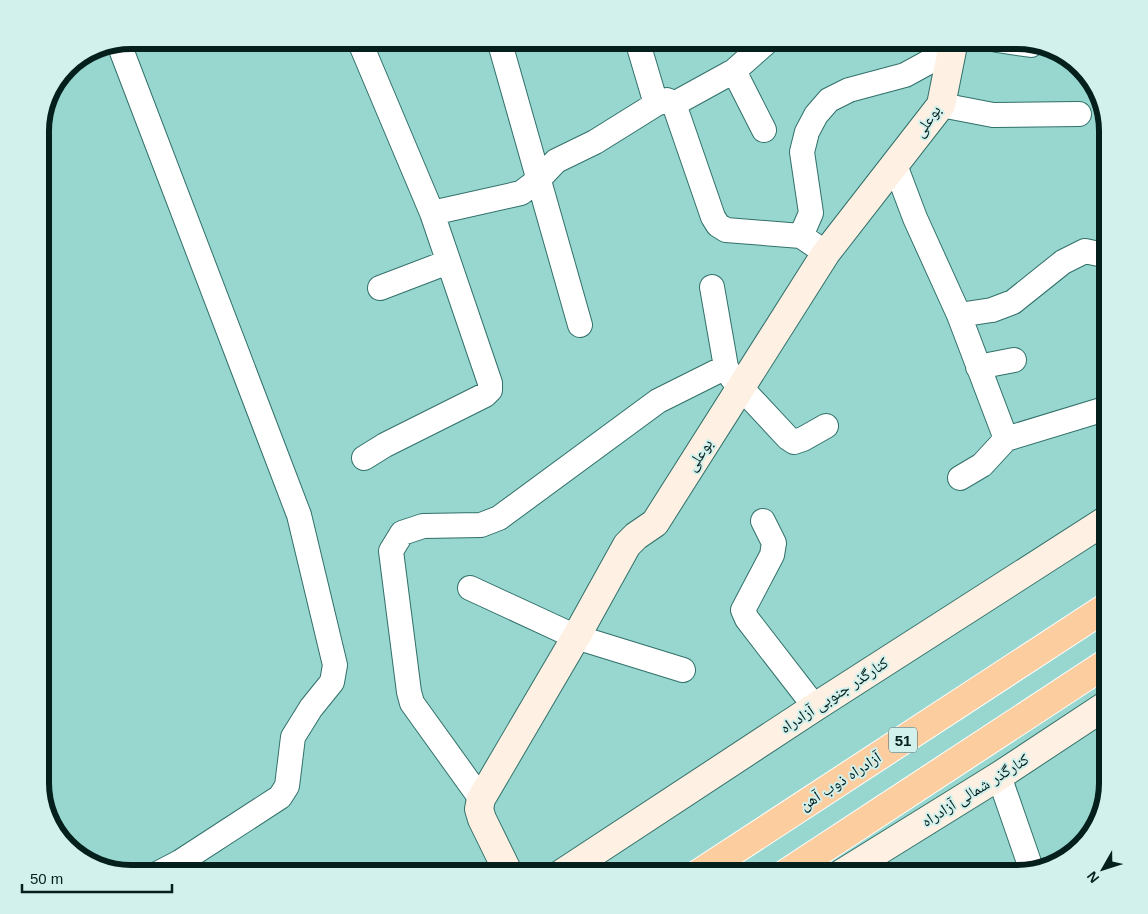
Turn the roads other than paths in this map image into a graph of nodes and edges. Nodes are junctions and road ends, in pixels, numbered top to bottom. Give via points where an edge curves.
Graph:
1 (121, 49) edge
2 (364, 49) edge
3 (502, 49) edge
4 (641, 49) edge
5 (759, 49) edge
6 (945, 49) edge
7 (952, 49) edge
8 (734, 71) junction
9 (665, 104) junction
10 (940, 104) junction
11 (1079, 114) dead end
12 (764, 130) dead end
13 (895, 165) junction
14 (538, 180) junction
15 (432, 213) junction
16 (801, 236) junction
17 (826, 253) junction
18 (1099, 254) edge
19 (448, 262) junction
20 (712, 287) dead end
21 (380, 288) dead end
22 (959, 315) junction
23 (580, 325) dead end
24 (1014, 360) dead end
25 (978, 367) junction
26 (734, 377) junction
27 (1099, 411) edge
28 (826, 426) dead end
29 (1006, 439) junction
30 (364, 458) dead end
31 (960, 478) dead end
32 (763, 521) dead end
33 (1099, 525) edge
34 (470, 588) dead end
35 (1099, 612) edge
36 (576, 637) junction
37 (1099, 668) edge
38 (683, 670) dead end
39 (815, 707) junction
40 (1099, 710) edge
41 (999, 776) junction
42 (481, 799) junction
43 (174, 865) edge
44 (505, 865) edge
45 (576, 865) edge
46 (712, 865) edge
47 (799, 865) edge
48 (856, 865) edge
49 (1030, 865) edge

1 - 43 street via 299,515 334,666 332,682 293,737 287,786 280,797
2 - 15 street
3 - 14 street
4 - 9 street
5 - 8 street
6 - 16 street via 905,74 849,90 829,100 816,115 802,152 811,213
7 - 10 street, بوعلی
8 - 9 street
8 - 12 street
9 - 14 street via 556,161
9 - 16 street via 718,225 726,230
10 - 11 street via 993,115
10 - 13 street, بوعلی
13 - 17 street, بوعلی
13 - 22 street
14 - 15 street via 521,193
14 - 23 street
15 - 19 street
16 - 17 street
17 - 26 street, بوعلی
18 - 22 street via 1085,251 1063,262 1013,302 992,310
19 - 21 street
19 - 30 street via 490,390
20 - 26 street
22 - 25 street
24 - 25 street
25 - 29 street
26 - 28 street via 794,442
26 - 36 street, بوعلی via 655,523 627,546
26 - 42 street via 658,401 499,518 481,525 423,526 402,533 392,551 412,703
27 - 29 street
29 - 31 street via 982,465
32 - 39 street via 774,542 772,555 743,610
33 - 39 street, کنارگذر جنوبی آزادراه
34 - 36 street
35 - 46 highway, آزادراه ذوب آهن / 51
36 - 38 street
36 - 42 street, بوعلی
37 - 47 highway
39 - 45 street, کنارگذر جنوبی آزادراه
40 - 41 street, کنارگذر شمالی آزادراه
41 - 48 street, کنارگذر شمالی آزادراه
41 - 49 street
42 - 44 street via 482,819

